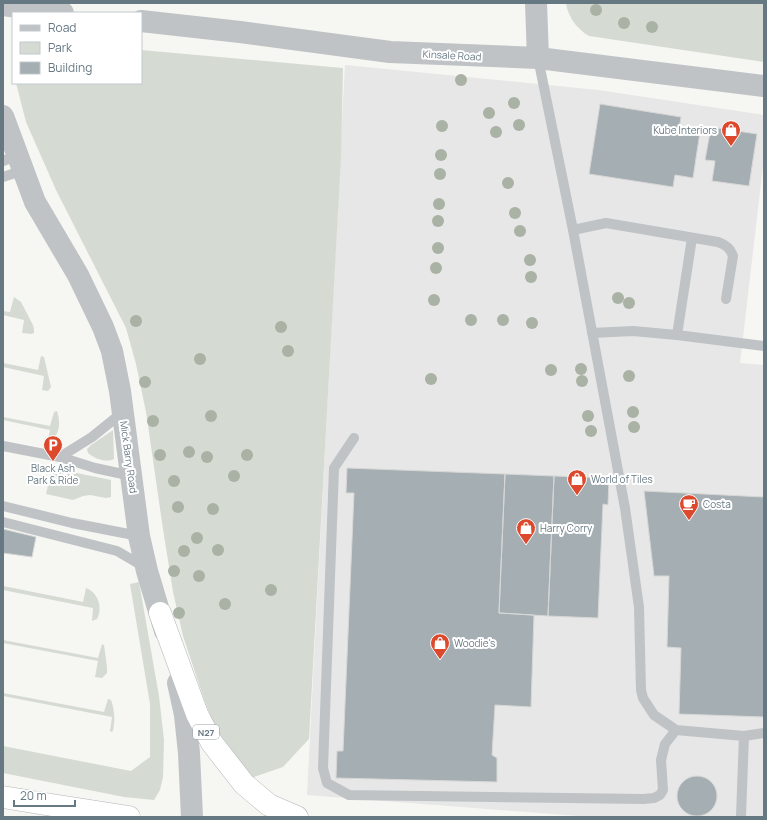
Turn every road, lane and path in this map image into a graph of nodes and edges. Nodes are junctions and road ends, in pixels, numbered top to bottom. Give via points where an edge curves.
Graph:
1 (536, 3) edge
2 (3, 5) edge
3 (56, 12) edge
4 (142, 22) edge
5 (538, 58) junction
6 (764, 86) edge
7 (3, 116) edge
8 (15, 162) edge
9 (3, 178) edge
10 (573, 230) junction
11 (692, 238) junction
12 (726, 299) dead end
13 (592, 333) junction
14 (678, 336) junction
15 (764, 346) edge
16 (123, 412) junction
17 (354, 438) dead end
18 (3, 446) edge
19 (60, 457) junction
20 (132, 476) junction
21 (3, 506) edge
22 (3, 522) edge
23 (139, 536) junction
24 (147, 571) junction
25 (160, 613) junction
26 (676, 730) junction
27 (764, 733) edge
28 (744, 736) junction
29 (3, 796) edge
30 (741, 816) edge
31 (129, 817) edge
32 (192, 817) edge
33 (297, 817) edge

1 - 5 street
2 - 3 street
4 - 5 street, Kinsale Road via 390,52
5 - 6 street, Kinsale Road
5 - 10 lane
7 - 8 street, Mick Barry Road
8 - 9 lane
8 - 16 street, Mick Barry Road via 35,202 78,275 103,327 117,371
10 - 11 lane via 606,223
10 - 13 lane
11 - 12 lane via 718,242 731,250 733,256
11 - 14 lane
13 - 14 lane via 632,332
13 - 26 lane via 625,508 636,583 642,698 654,715
14 - 15 lane
16 - 19 lane via 92,437
16 - 20 street, Mick Barry Road
17 - 26 lane via 334,468 323,768 327,783 349,795 649,799 660,795 663,790 662,760 665,744
18 - 19 lane
19 - 20 lane
20 - 23 street, Mick Barry Road
21 - 23 lane
22 - 24 lane via 117,551 141,564
23 - 24 street, Mick Barry Road
24 - 25 street, Mick Barry Road
25 - 32 street, Mick Barry Road via 185,715
25 - 33 highway, N27 via 197,714 212,743 244,784 270,805
26 - 28 lane
27 - 28 lane
28 - 30 lane
29 - 31 highway

